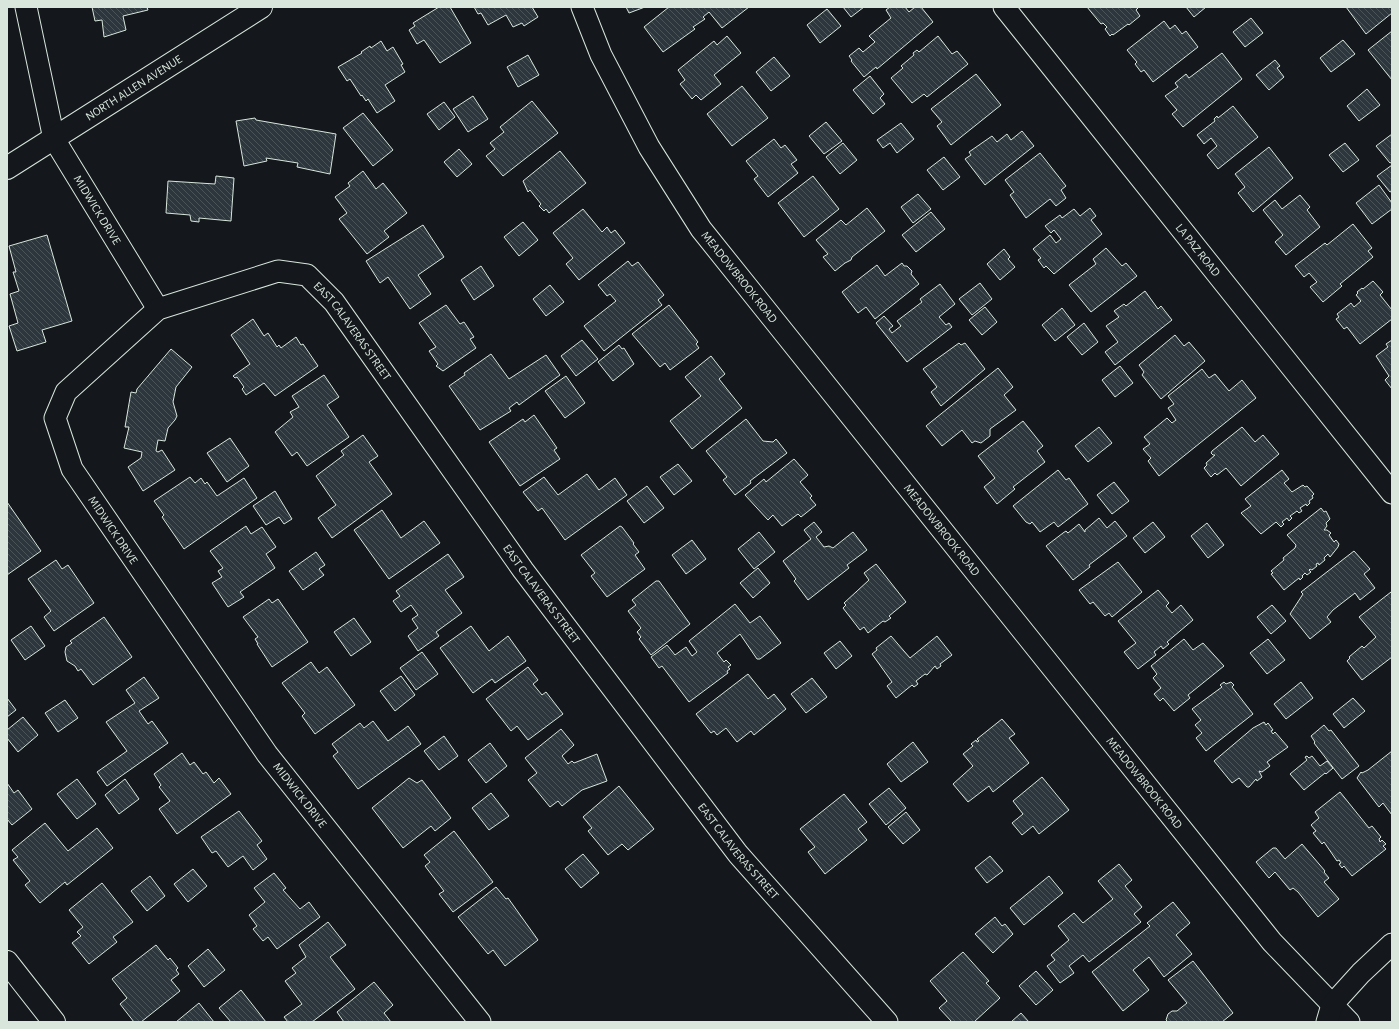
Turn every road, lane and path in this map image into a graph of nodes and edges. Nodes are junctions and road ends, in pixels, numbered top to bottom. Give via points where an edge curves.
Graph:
1 (26, 7) edge
2 (261, 7) edge
3 (582, 7) edge
4 (1004, 7) edge
5 (54, 139) junction
6 (7, 168) edge
7 (158, 309) junction
8 (1392, 494) edge
9 (1392, 944) edge
10 (7, 962) edge
11 (1330, 1014) edge
12 (54, 1022) edge
13 (480, 1022) edge
14 (887, 1022) edge
15 (1349, 1022) edge

1 - 5 street, MIDWICK DRIVE
2 - 5 street, NORTH ALLEN AVENUE
3 - 11 street, MEADOWBROOK ROAD via 601,55 649,147 701,229
4 - 8 street, LA PAZ ROAD
5 - 6 street, NORTH ALLEN AVENUE
5 - 7 street, MIDWICK DRIVE
7 - 13 street, MIDWICK DRIVE via 66,392 55,418 72,469 267,754
7 - 14 street, EAST CALAVERAS STREET via 278,271 307,275 334,302 523,570 738,854
9 - 11 street via 1361,973
10 - 12 street
11 - 15 street, MEADOWBROOK ROAD

